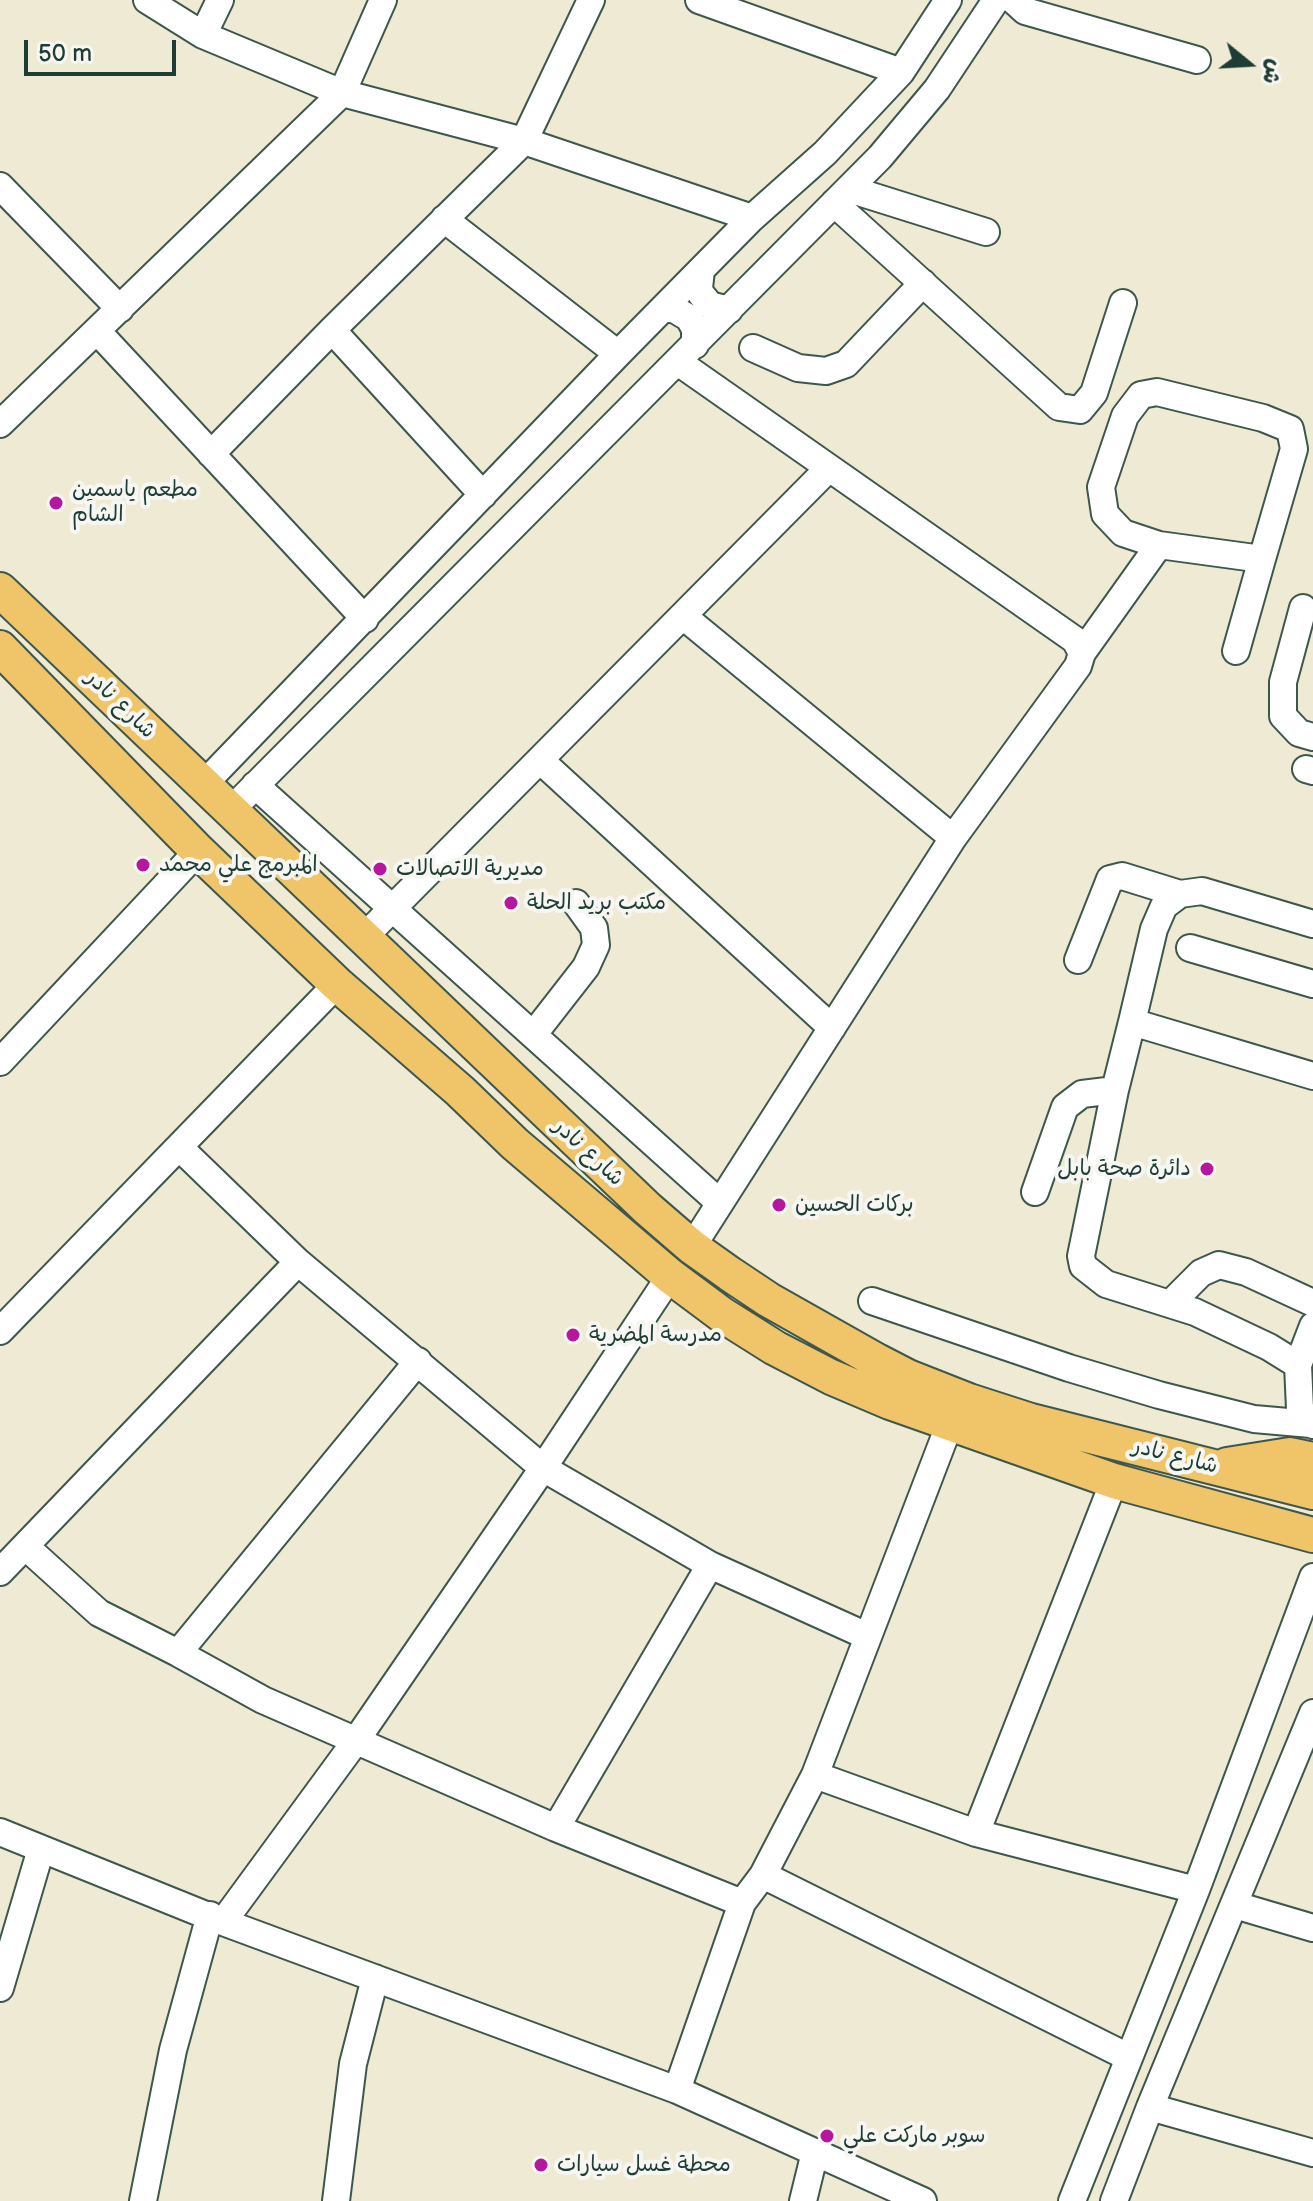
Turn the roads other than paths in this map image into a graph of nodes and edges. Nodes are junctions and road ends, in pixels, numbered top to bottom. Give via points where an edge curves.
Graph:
1 (147, 0) edge
2 (220, 0) edge
3 (383, 0) edge
4 (591, 0) edge
5 (699, 0) edge
6 (948, 0) edge
7 (996, 0) edge
8 (1013, 0) edge
9 (203, 35) junction
10 (1197, 60) dead end
11 (901, 72) junction
12 (342, 93) junction
13 (524, 141) junction
14 (0, 186) edge
15 (841, 196) junction
16 (752, 218) junction
17 (444, 219) junction
18 (986, 232) dead end
19 (701, 270) junction
20 (923, 283) junction
21 (1123, 303) dead end
22 (120, 309) junction
23 (663, 309) junction
24 (729, 310) junction
25 (332, 330) junction
26 (97, 331) junction
27 (753, 348) dead end
28 (618, 354) junction
29 (686, 354) junction
30 (0, 424) edge
31 (211, 454) junction
32 (829, 468) junction
33 (483, 495) junction
34 (1159, 545) junction
35 (1262, 559) junction
36 (0, 590) edge
37 (1303, 608) dead end
38 (683, 616) junction
39 (365, 619) junction
40 (1236, 651) dead end
41 (1082, 653) junction
42 (2, 654) edge
43 (1313, 737) edge
44 (239, 749) junction
45 (540, 760) junction
46 (258, 782) junction
47 (203, 785) junction
48 (230, 811) junction
49 (953, 838) junction
50 (198, 851) junction
51 (1180, 894) junction
52 (576, 903) dead end
53 (393, 908) junction
54 (1313, 924) edge
55 (364, 937) junction
56 (1190, 948) dead end
57 (1078, 960) dead end
58 (337, 984) junction
59 (1313, 984) edge
60 (1132, 1022) junction
61 (832, 1028) junction
62 (533, 1035) junction
63 (3, 1053) edge
64 (490, 1058) junction
65 (1313, 1076) edge
66 (1115, 1090) junction
67 (460, 1091) junction
68 (547, 1114) junction
69 (515, 1144) junction
70 (179, 1147) junction
71 (1035, 1192) dead end
72 (720, 1203) junction
73 (692, 1247) junction
74 (298, 1262) junction
75 (670, 1276) junction
76 (872, 1301) dead end
77 (1313, 1303) edge
78 (1170, 1304) junction
79 (4, 1319) edge
80 (1313, 1326) edge
81 (418, 1361) junction
82 (1298, 1365) junction
83 (950, 1423) junction
84 (1308, 1444) edge
85 (1190, 1461) junction
86 (543, 1468) junction
87 (1114, 1481) junction
88 (1313, 1492) edge
89 (1313, 1535) edge
90 (25, 1546) junction
91 (710, 1565) junction
92 (0, 1572) edge
93 (1313, 1577) edge
94 (867, 1636) junction
95 (178, 1653) junction
96 (1313, 1713) edge
97 (355, 1742) junction
98 (815, 1775) junction
99 (556, 1828) junction
100 (0, 1832) edge
101 (976, 1833) junction
102 (41, 1849) junction
103 (763, 1875) junction
104 (1196, 1890) junction
105 (742, 1903) junction
106 (1235, 1905) junction
107 (1185, 1916) junction
108 (217, 1918) junction
109 (1313, 1928) edge
110 (1224, 1929) junction
111 (375, 1978) junction
112 (0, 1988) edge
113 (1128, 2057) junction
114 (677, 2090) junction
115 (1150, 2107) junction
116 (815, 2152) junction
117 (1313, 2153) edge
118 (143, 2201) edge
119 (336, 2201) edge
120 (803, 2201) edge
121 (923, 2201) edge
122 (1072, 2201) edge
123 (1114, 2201) edge

1 - 9 street
2 - 9 street
3 - 12 street
4 - 13 street
5 - 11 street
6 - 11 street
7 - 15 street via 937,89
8 - 10 street via 1025,11
9 - 12 street
11 - 16 street via 825,153
12 - 13 street
12 - 22 street
13 - 16 street
13 - 17 street
14 - 22 street
15 - 18 street
15 - 20 street
15 - 24 street
16 - 19 street
17 - 25 street
17 - 28 street
19 - 23 street
19 - 24 street via 701,294 710,305
20 - 21 street via 1059,407 1080,410 1094,393
20 - 27 street via 846,364 826,371 798,368
22 - 26 street
23 - 28 street
23 - 29 street via 689,318 695,329
24 - 29 street
25 - 31 street
25 - 33 street
26 - 30 street
26 - 31 street
28 - 33 street
29 - 32 street
29 - 46 street
31 - 39 street
32 - 38 street
32 - 41 street via 1075,640
33 - 39 street
34 - 35 street
34 - 35 street via 1123,533 1105,514 1101,487 1125,416 1141,395 1157,392 1290,429 1294,449
34 - 41 street
35 - 40 street
36 - 47 main road, شارع نادر
37 - 43 street via 1283,682 1283,716 1299,733
38 - 45 street
38 - 49 street
39 - 44 street
41 - 49 street via 1078,666
42 - 50 main road, شارع نادر
44 - 46 street via 238,757
44 - 47 street
45 - 53 street
45 - 61 street
46 - 48 street
46 - 53 street
47 - 48 main road, شارع نادر
48 - 55 main road, شارع نادر
49 - 61 street
50 - 58 main road, شارع نادر
50 - 63 street
51 - 54 street via 1202,891
51 - 57 street via 1122,876 1110,879
51 - 60 street via 1164,906 1154,929
52 - 62 street via 594,928 596,945 586,967
53 - 55 street
53 - 62 street
55 - 64 main road, شارع نادر
56 - 59 street
58 - 67 main road, شارع نادر
58 - 70 street
60 - 65 street
60 - 66 street
61 - 72 street
62 - 72 street
64 - 67 main road via 484,1076
64 - 68 main road, شارع نادر
66 - 71 street via 1082,1094 1065,1107
66 - 78 street via 1084,1235 1083,1266 1106,1284
67 - 69 main road, شارع نادر
68 - 69 main road via 528,1119
68 - 73 main road, شارع نادر
69 - 75 main road, شارع نادر
70 - 74 street
70 - 79 street
72 - 73 street
73 - 85 main road, شارع نادر via 769,1300 908,1377 1031,1421
74 - 81 street
74 - 90 street
75 - 83 main road, شارع نادر via 775,1348 831,1377
75 - 86 street
76 - 84 street via 1069,1368 1254,1419
77 - 78 street via 1219,1265 1201,1273
78 - 82 street via 1257,1341
80 - 82 street
81 - 86 street
81 - 95 street
82 - 84 street
83 - 87 main road, شارع نادر
83 - 94 street
84 - 85 main road via 1225,1465
85 - 88 main road, شارع نادر
86 - 91 street
86 - 97 street
87 - 89 main road, شارع نادر
87 - 101 street
90 - 92 street
90 - 95 street via 99,1613
91 - 94 street
91 - 99 street
93 - 104 street
94 - 98 street
95 - 97 street
96 - 106 street
97 - 99 street
97 - 108 street
98 - 101 street
98 - 103 street
99 - 105 street
100 - 102 street
101 - 104 street
102 - 108 street
102 - 112 street
103 - 105 street
103 - 113 street
104 - 107 street
105 - 114 street
106 - 109 street
106 - 110 street
107 - 110 street
107 - 113 street
108 - 111 street
108 - 118 street via 173,2050
110 - 115 street
111 - 114 street
111 - 119 street via 353,2064
113 - 122 street
114 - 116 street
115 - 117 street
115 - 123 street
116 - 120 street
116 - 121 street

